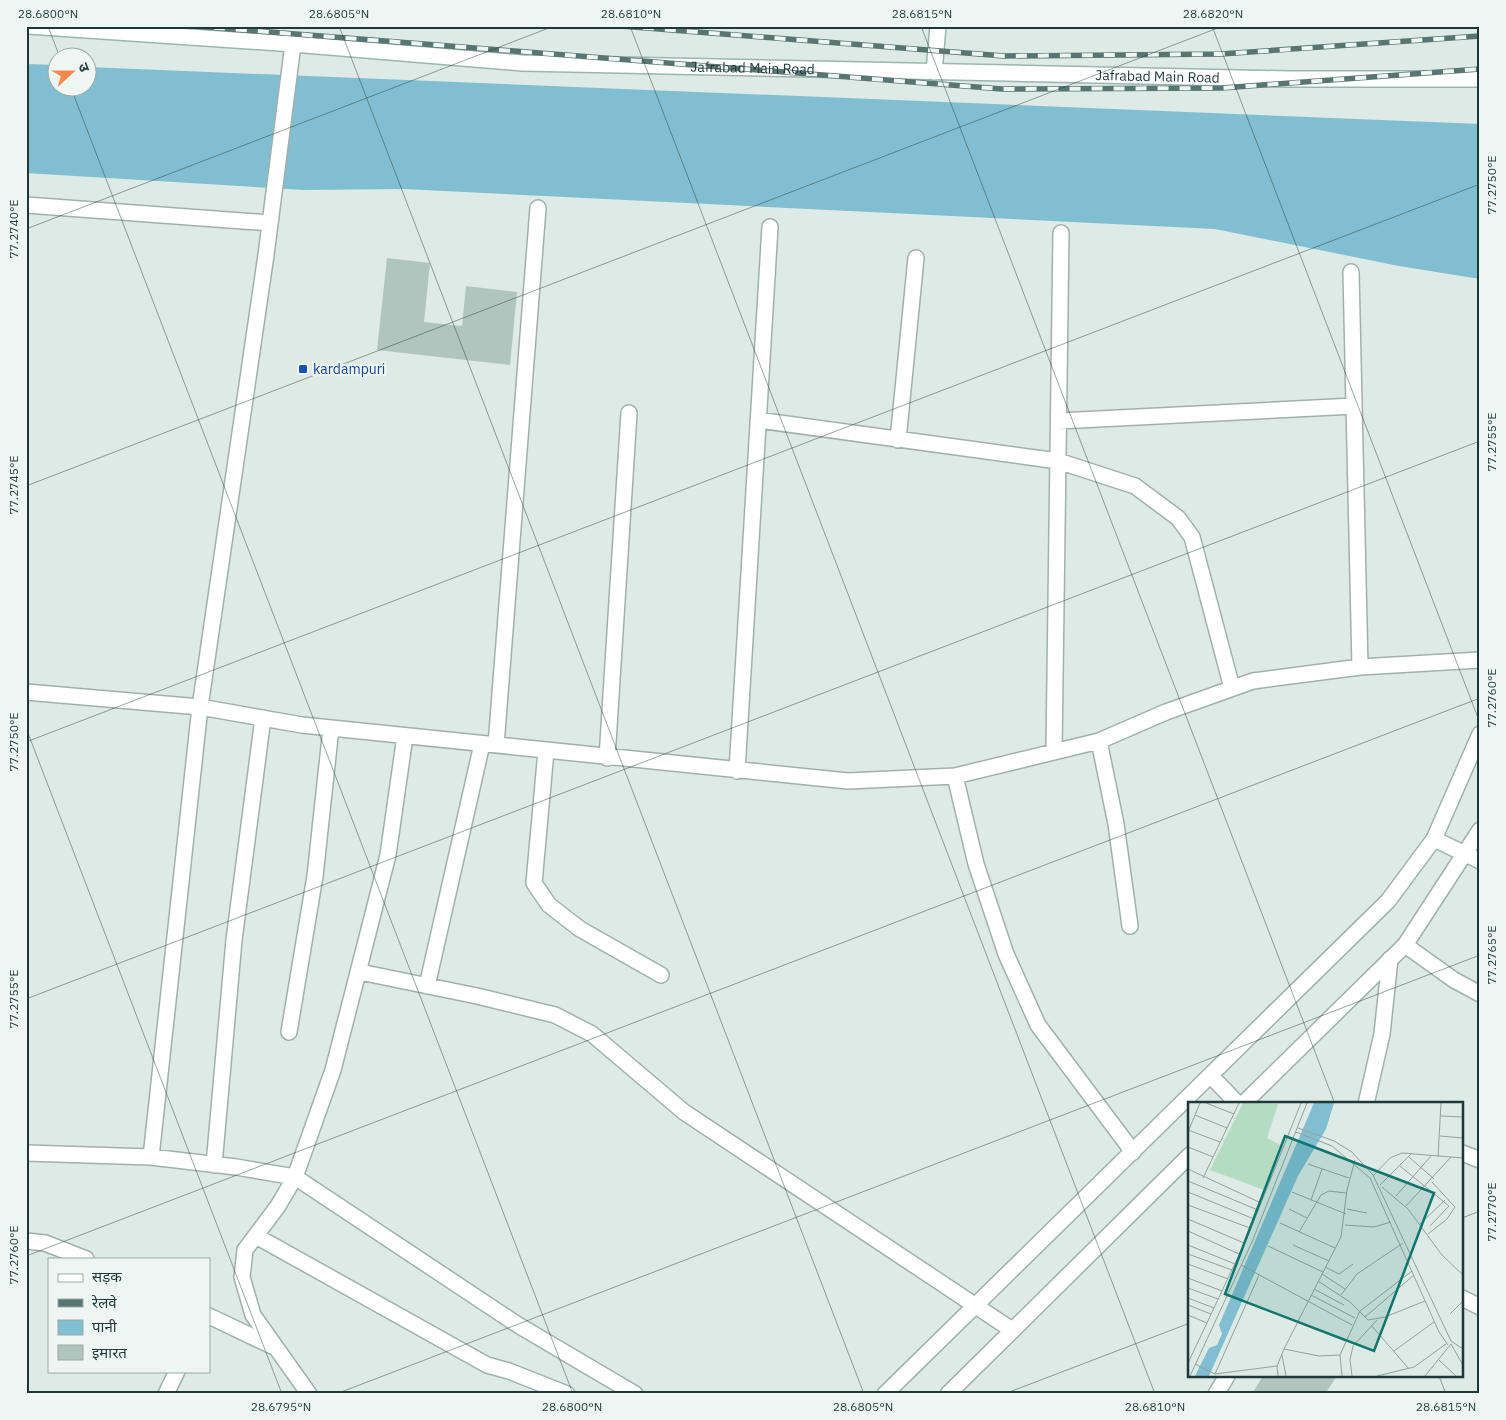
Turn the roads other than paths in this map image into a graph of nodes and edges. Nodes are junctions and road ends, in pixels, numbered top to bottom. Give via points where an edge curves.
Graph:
1 (28, 26) edge
2 (938, 26) edge
3 (293, 44) junction
4 (934, 72) junction
5 (1480, 79) edge
6 (26, 205) edge
7 (538, 208) dead end
8 (270, 223) junction
9 (770, 227) dead end
10 (1061, 233) dead end
11 (916, 258) dead end
12 (1351, 272) dead end
13 (1354, 406) junction
14 (629, 413) dead end
15 (758, 420) junction
16 (1059, 421) junction
17 (898, 440) junction
18 (1058, 461) junction
19 (1480, 660) edge
20 (1360, 667) junction
21 (1232, 688) junction
22 (26, 692) edge
23 (200, 707) junction
24 (263, 718) junction
25 (331, 728) junction
26 (1480, 734) edge
27 (405, 736) junction
28 (1099, 741) junction
29 (489, 745) junction
30 (546, 751) junction
31 (1054, 752) junction
32 (608, 758) junction
33 (737, 771) junction
34 (955, 776) junction
35 (1480, 830) edge
36 (1434, 839) junction
37 (1465, 856) junction
38 (1480, 861) edge
39 (1130, 926) dead end
40 (1405, 945) junction
41 (1390, 959) junction
42 (360, 972) junction
43 (661, 975) dead end
44 (427, 986) junction
45 (1480, 994) edge
46 (289, 1032) dead end
47 (1211, 1076) junction
48 (1236, 1102) edge
49 (1245, 1102) edge
50 (1366, 1102) edge
51 (1133, 1152) junction
52 (26, 1153) edge
53 (1464, 1154) edge
54 (151, 1157) junction
55 (1188, 1157) edge
56 (1480, 1160) edge
57 (214, 1165) junction
58 (295, 1177) junction
59 (256, 1236) junction
60 (26, 1241) edge
61 (83, 1258) edge
62 (1464, 1299) edge
63 (976, 1306) junction
64 (1480, 1307) edge
65 (210, 1316) edge
66 (1012, 1330) junction
67 (275, 1348) junction
68 (177, 1372) edge
69 (1227, 1378) edge
70 (166, 1394) edge
71 (309, 1394) edge
72 (567, 1394) edge
73 (635, 1394) edge
74 (885, 1394) edge
75 (948, 1394) edge
76 (1216, 1394) edge

1 - 3 street, Jafrabad Main Road
2 - 4 street
3 - 4 street, Jafrabad Main Road via 522,63
3 - 8 street
4 - 5 street, Jafrabad Main Road
6 - 8 street
7 - 29 street
8 - 23 street
9 - 15 street
10 - 16 street
11 - 17 street
12 - 13 street
13 - 16 street
13 - 20 street
14 - 32 street
15 - 17 street
15 - 33 street
16 - 18 street
17 - 18 street
18 - 21 street via 1135,486 1178,518 1192,537
18 - 31 street
19 - 20 street
20 - 21 street via 1254,681
21 - 28 street
22 - 23 street
23 - 24 street
23 - 54 street
24 - 25 street
24 - 57 street via 234,940
25 - 27 street
25 - 46 street via 315,876
26 - 36 street
27 - 29 street
27 - 42 street via 388,855
28 - 31 street
28 - 39 street via 1116,824
29 - 30 street
29 - 44 street
30 - 32 street
30 - 43 street via 534,883 549,905 580,929
31 - 34 street
32 - 33 street
33 - 34 street via 848,781
34 - 51 street via 976,864 1006,954 1038,1025
35 - 37 street
36 - 37 street
36 - 47 street via 1388,902
37 - 38 street
37 - 40 street
40 - 41 street
40 - 45 street via 1454,980
41 - 49 street
41 - 50 street via 1382,1034
42 - 44 street
42 - 58 street via 333,1070
44 - 63 street via 555,1015 592,1034 684,1112
47 - 48 street
47 - 51 street
51 - 63 street
52 - 54 street
53 - 56 street
54 - 57 street
55 - 66 street
57 - 58 street
58 - 59 street
58 - 73 street via 518,1326
59 - 67 street via 245,1250 242,1277 253,1315
59 - 72 street via 487,1365 509,1370
60 - 61 street via 45,1243
62 - 64 street
63 - 66 street
63 - 74 street
65 - 67 street
66 - 75 street
67 - 71 street
68 - 70 street
69 - 76 street

